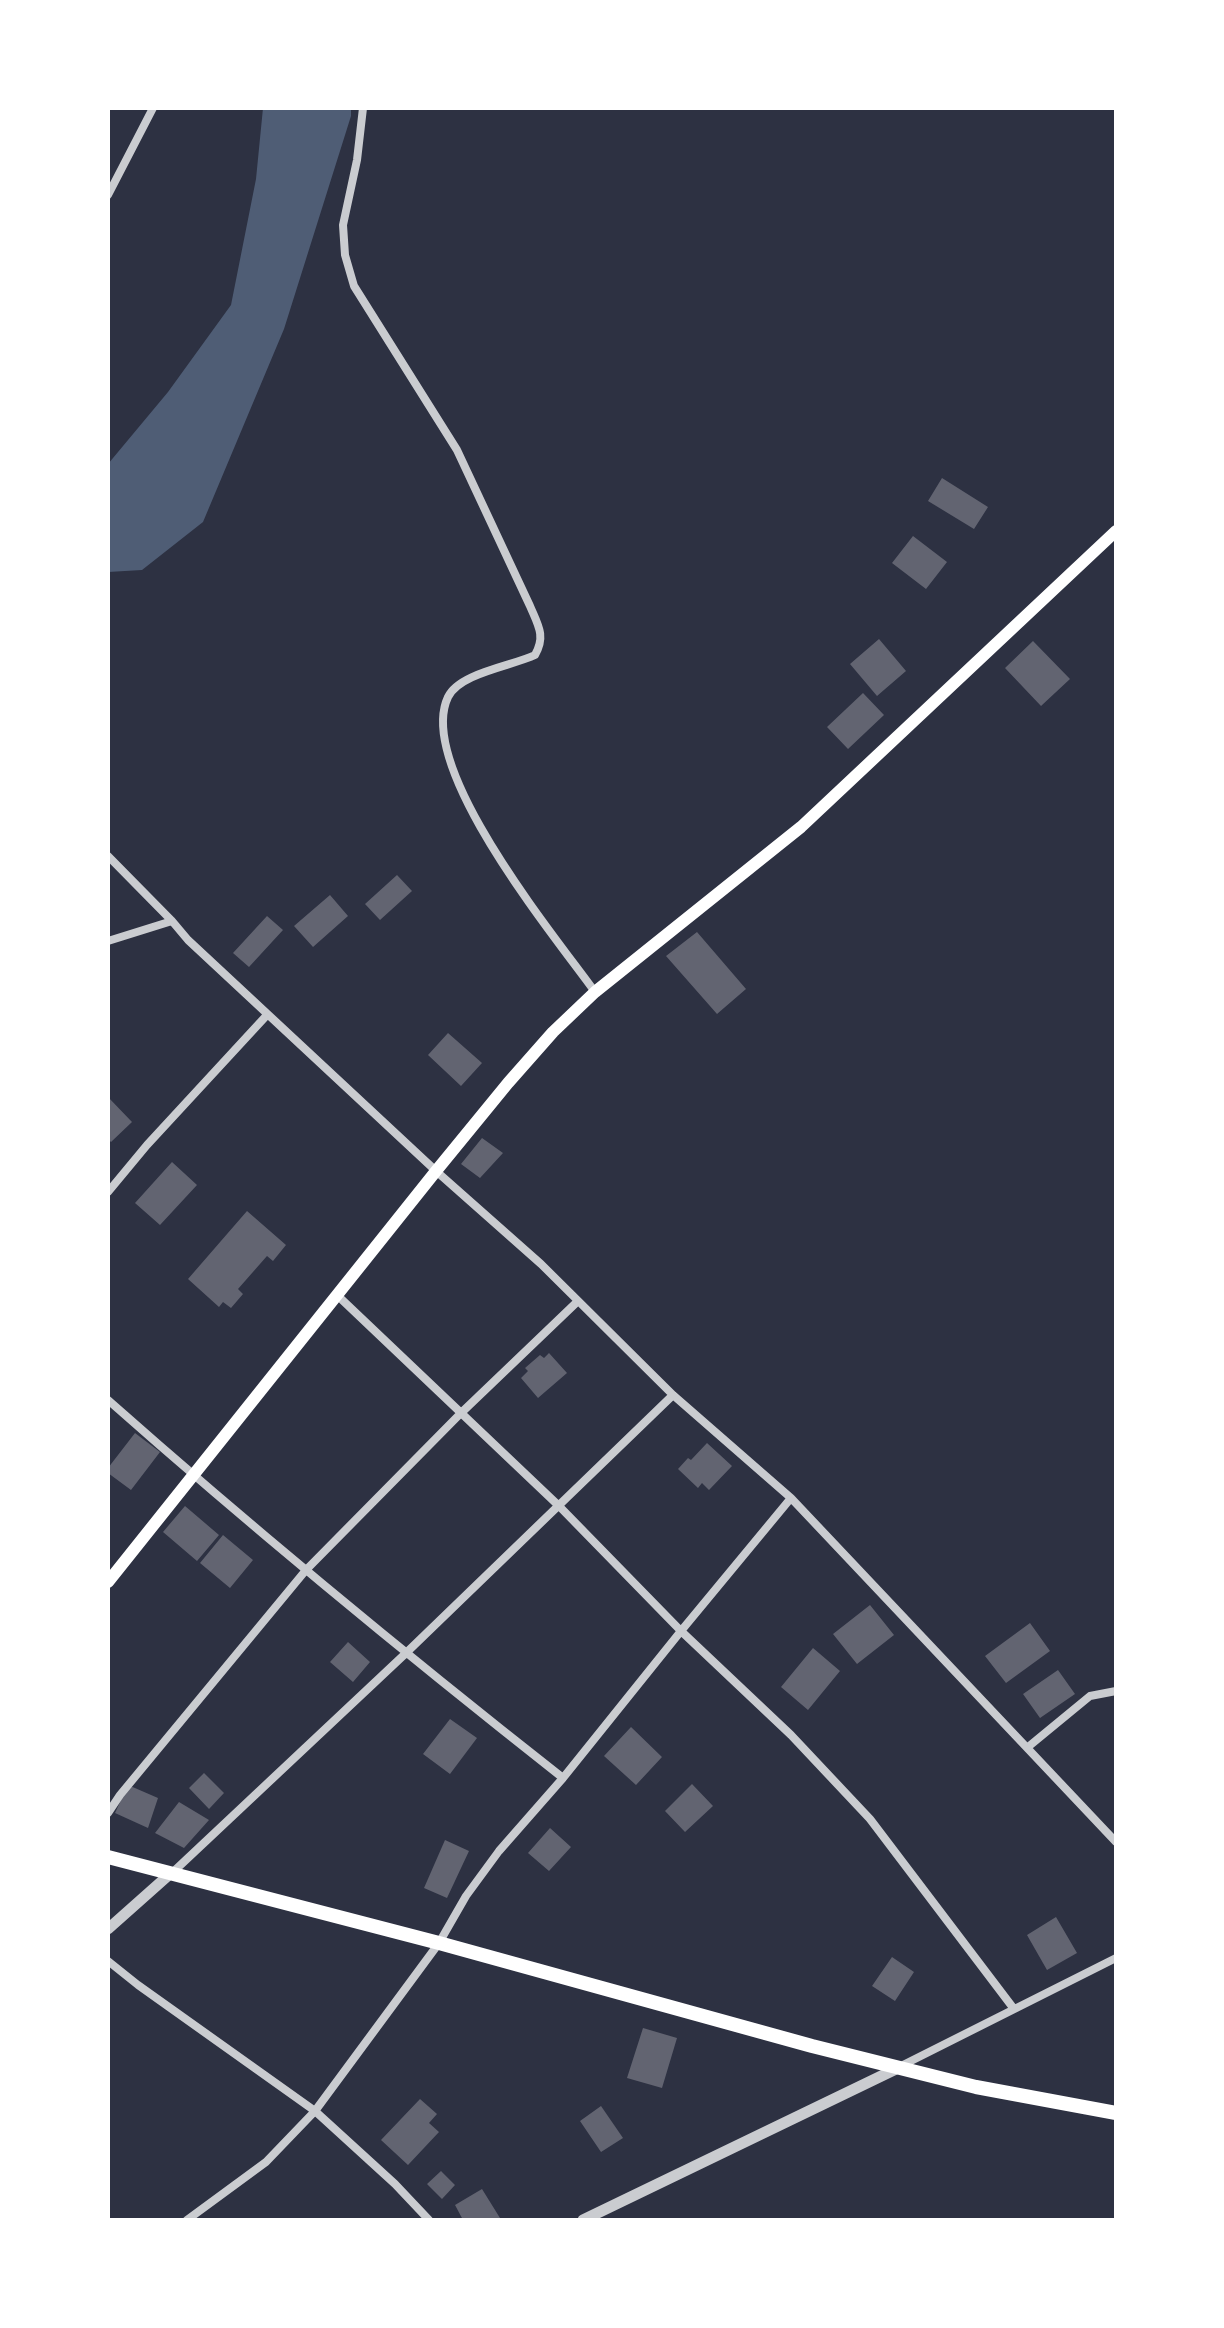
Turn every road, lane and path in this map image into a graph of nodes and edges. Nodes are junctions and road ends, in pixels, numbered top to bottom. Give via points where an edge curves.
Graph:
1 (153, 108) edge
2 (363, 108) edge
3 (108, 195) edge
4 (1116, 531) edge
5 (108, 856) edge
6 (172, 921) junction
7 (108, 941) edge
8 (595, 992) junction
9 (267, 1015) junction
10 (436, 1171) junction
11 (108, 1192) edge
12 (337, 1295) junction
13 (578, 1301) junction
14 (673, 1395) junction
15 (108, 1400) edge
16 (460, 1414) junction
17 (193, 1475) junction
18 (791, 1498) junction
19 (559, 1506) junction
20 (306, 1570) junction
21 (108, 1582) edge
22 (681, 1631) junction
23 (405, 1654) junction
24 (1116, 1691) edge
25 (1028, 1747) junction
26 (563, 1778) junction
27 (108, 1813) edge
28 (1116, 1842) edge
29 (108, 1857) edge
30 (171, 1873) junction
31 (108, 1929) edge
32 (439, 1943) junction
33 (1116, 1958) edge
34 (108, 1961) edge
35 (1014, 2009) junction
36 (898, 2068) junction
37 (315, 2111) junction
38 (1116, 2113) edge
39 (187, 2220) edge
40 (429, 2220) edge
41 (583, 2220) edge

1 - 3 street
2 - 8 street via 343,225 354,286 457,450 539,627 541,643 535,655 473,676 449,695 443,732 455,776 478,824
4 - 8 main road via 801,827
5 - 6 street
6 - 7 street
6 - 9 street
8 - 10 main road via 526,1062
9 - 10 street
9 - 11 street
10 - 12 main road
10 - 13 street
12 - 16 street
12 - 17 main road
13 - 14 street
13 - 16 street
14 - 18 street
14 - 19 street
15 - 17 street
16 - 19 street
16 - 20 street
17 - 20 street
17 - 21 main road
18 - 22 street
18 - 25 street
19 - 22 street
19 - 23 street
20 - 23 street
20 - 27 street
22 - 26 street
22 - 35 street via 870,1819
23 - 26 street
23 - 30 street
24 - 25 street via 1090,1696
25 - 28 street
26 - 32 street via 499,1851
29 - 30 main road
30 - 31 street
30 - 32 main road
32 - 36 main road
32 - 37 street
33 - 35 street
34 - 37 street
35 - 36 street
36 - 38 main road
36 - 41 street
37 - 39 street via 266,2162
37 - 40 street

